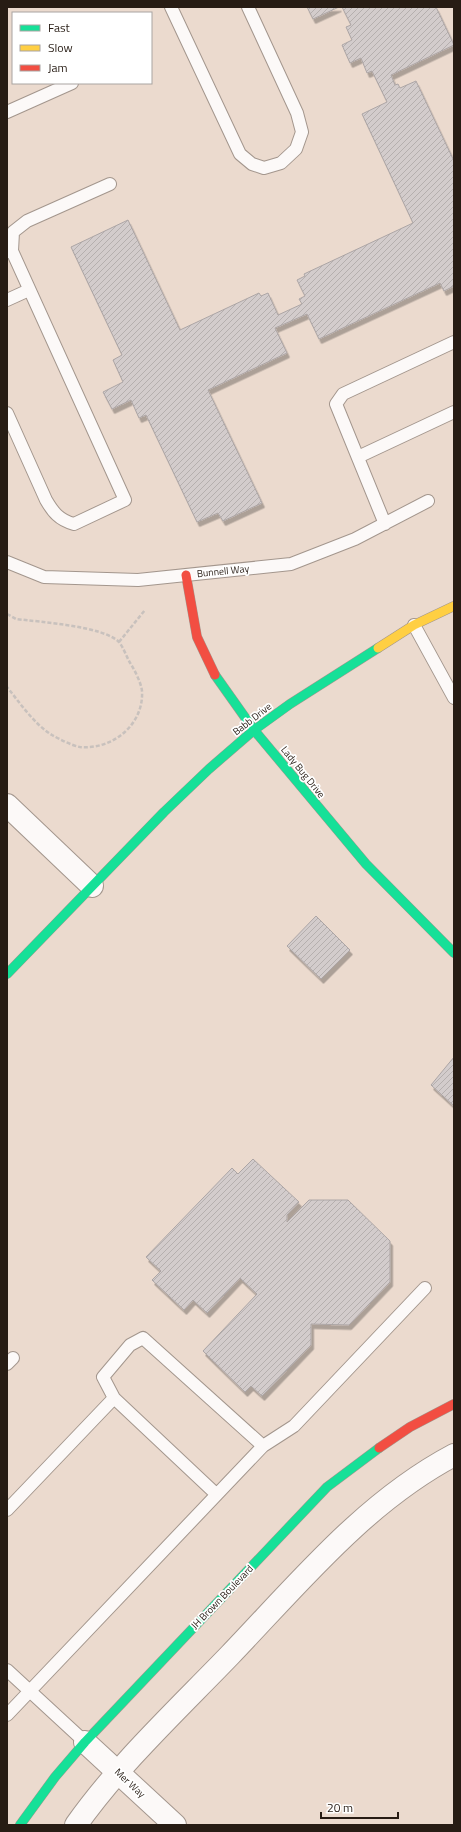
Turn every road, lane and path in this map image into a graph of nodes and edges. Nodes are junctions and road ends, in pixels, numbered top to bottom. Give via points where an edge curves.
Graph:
1 (171, 7) edge
2 (248, 7) edge
3 (70, 84) edge
4 (7, 112) edge
5 (110, 184) dead end
6 (10, 252) edge
7 (29, 290) junction
8 (7, 300) edge
9 (454, 342) edge
10 (454, 412) edge
11 (7, 413) edge
12 (358, 456) junction
13 (428, 501) dead end
14 (385, 524) junction
15 (7, 562) edge
16 (186, 575) junction
17 (454, 606) edge
18 (146, 610) dead end
19 (7, 614) edge
20 (414, 625) junction
21 (118, 642) junction
22 (7, 686) edge
23 (454, 698) edge
24 (254, 730) junction
25 (7, 805) edge
26 (92, 886) junction
27 (454, 954) edge
28 (7, 974) edge
29 (425, 1288) dead end
30 (114, 1398) junction
31 (454, 1404) edge
32 (263, 1446) junction
33 (454, 1455) edge
34 (216, 1494) junction
35 (7, 1510) edge
36 (7, 1670) edge
37 (29, 1691) junction
38 (7, 1715) edge
39 (84, 1742) junction
40 (119, 1772) junction
41 (20, 1825) edge
42 (76, 1825) edge
43 (175, 1825) edge

1 - 2 lane via 240,154 252,164 264,168 281,162 296,149 302,132 297,113
3 - 4 lane
5 - 6 lane via 27,221 13,232
6 - 7 lane
7 - 8 lane
7 - 11 lane via 125,500 74,524 64,521 54,513 46,500
9 - 12 lane via 343,394 336,404
10 - 12 lane
12 - 14 lane
13 - 14 lane, Bunnell Way
14 - 16 lane, Bunnell Way via 355,539 290,564
15 - 16 lane, Bunnell Way via 44,577 138,580
16 - 24 street, Lady Bug Drive via 197,637 216,676
17 - 20 street, Babb Drive
18 - 21 path
19 - 21 path via 16,619 104,633
20 - 23 lane
20 - 24 street, Babb Drive
21 - 22 path via 133,667 142,691 139,712 128,731 106,744 80,747 52,735 30,716
24 - 26 street, Babb Drive via 204,774
24 - 27 street, Lady Bug Drive via 366,864
25 - 26 street
26 - 28 street, Babb Drive
29 - 32 lane via 294,1426
30 - 32 lane via 103,1377 130,1345 143,1338
30 - 34 lane
30 - 35 lane
31 - 39 street, JH Brown Boulevard via 410,1427 327,1487
32 - 34 lane
33 - 40 street via 427,1469 366,1516
34 - 37 lane
36 - 37 lane
37 - 38 lane
37 - 39 lane
39 - 40 street, Mer Way
39 - 41 street, JH Brown Boulevard
40 - 42 street
40 - 43 street, Mer Way

